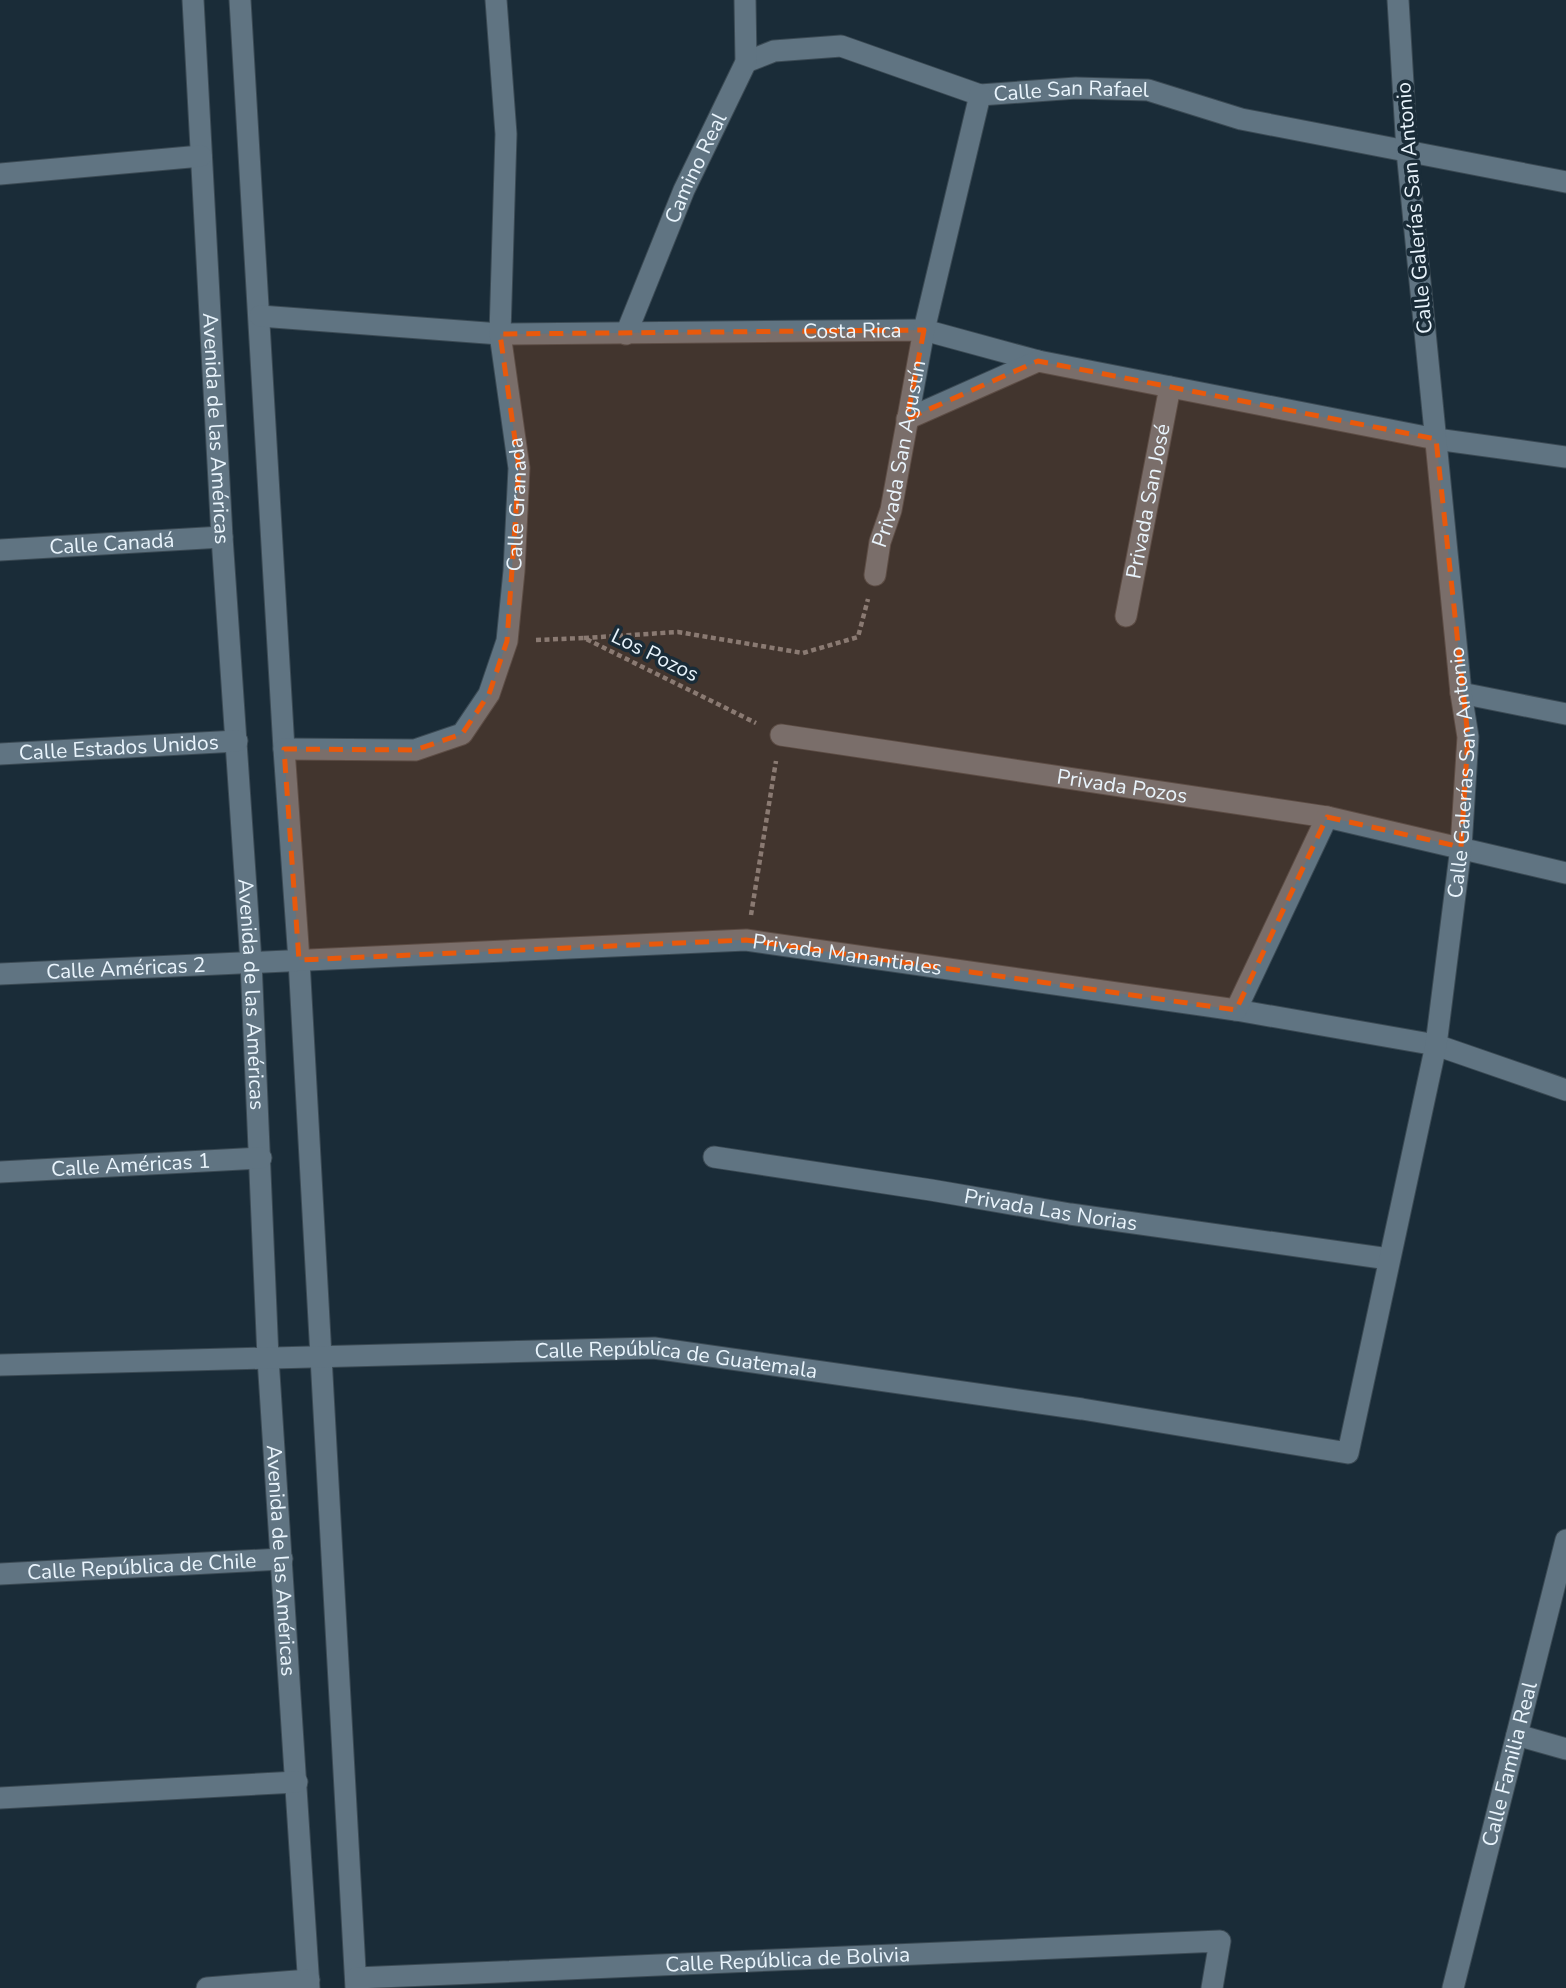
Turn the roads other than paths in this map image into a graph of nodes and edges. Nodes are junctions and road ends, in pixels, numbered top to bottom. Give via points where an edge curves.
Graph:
1 (193, 0) edge
2 (240, 0) edge
3 (496, 0) edge
4 (745, 0) edge
5 (1398, 0) edge
6 (746, 62) junction
7 (980, 95) junction
8 (1403, 150) junction
9 (201, 156) junction
10 (0, 174) edge
11 (1566, 182) edge
12 (260, 316) junction
13 (924, 330) junction
14 (500, 334) junction
15 (626, 334) junction
16 (1038, 361) junction
17 (1170, 387) junction
18 (907, 418) junction
19 (1436, 439) junction
20 (1566, 457) edge
21 (222, 537) junction
22 (0, 550) edge
23 (875, 575) road end
24 (1126, 616) dead end
25 (1461, 693) junction
26 (1566, 713) edge
27 (781, 735) road end
28 (237, 741) junction
29 (284, 749) junction
30 (0, 754) edge
31 (1327, 817) junction
32 (1461, 847) junction
33 (1566, 873) edge
34 (299, 960) junction
35 (251, 962) junction
36 (0, 974) edge
37 (1236, 1010) junction
38 (1436, 1045) junction
39 (1566, 1090) edge
40 (713, 1157) dead end
41 (261, 1158) junction
42 (0, 1172) edge
43 (1390, 1259) junction
44 (320, 1356) junction
45 (268, 1358) junction
46 (0, 1365) edge
47 (1348, 1453) joint
48 (1566, 1540) edge
49 (282, 1559) junction
50 (0, 1574) edge
51 (1517, 1735) junction
52 (1566, 1749) edge
53 (297, 1782) junction
54 (0, 1798) edge
55 (356, 1983) edge
56 (309, 1984) edge
57 (207, 1988) edge
58 (1212, 1988) edge
59 (1453, 1988) edge

1 - 9 street, Avenida de las Américas
2 - 12 street
3 - 14 street, Calle Granada via 506,134
4 - 6 street, Camino Real
5 - 8 street, Calle Galerías San Antonio
6 - 7 street, Calle San Rafael via 774,51 841,46
6 - 15 street, Camino Real via 684,190
7 - 8 street, Calle San Rafael via 1076,88 1148,90 1241,119
7 - 13 street, Privada San Agustín
8 - 11 street, Calle San Rafael
8 - 19 street, Calle Galerías San Antonio
9 - 10 street
9 - 21 street, Avenida de las Américas
12 - 14 street, Costa Rica
12 - 29 street
13 - 15 street, Costa Rica
13 - 16 street, Costa Rica
13 - 18 street, Privada San Agustín
14 - 15 street, Costa Rica
14 - 29 street, Calle Granada via 519,468 507,641 489,694 462,734 415,750
16 - 17 street, Costa Rica
16 - 18 street
17 - 19 street, Costa Rica
17 - 24 street, Privada San José
18 - 23 street, Privada San Agustín
19 - 20 street, Costa Rica
19 - 25 street, Calle Galerías San Antonio
21 - 22 street, Calle Canadá
21 - 28 street, Avenida de las Américas
25 - 26 street
25 - 32 street, Calle Galerías San Antonio via 1468,737
27 - 31 street, Privada Pozos
28 - 30 street, Calle Estados Unidos
28 - 35 street, Avenida de las Américas
29 - 34 street
31 - 32 street, Privada Pozos
31 - 37 street
32 - 33 street, Privada Pozos
32 - 38 street, Calle Galerías San Antonio
34 - 35 street, Privada Manantiales
34 - 37 street, Privada Manantiales via 747,940
34 - 44 street
35 - 36 street, Calle Américas 2
35 - 41 street, Avenida de las Américas
37 - 38 street, Privada Manantiales
38 - 39 street, Privada Manantiales
38 - 43 street, Calle Galerías San Antonio
40 - 43 street, Privada Las Norias
41 - 42 street, Calle Américas 1
41 - 45 street, Avenida de las Américas
43 - 47 street, Calle Galerías San Antonio
44 - 45 street, Calle República de Guatemala
44 - 47 street, Calle República de Guatemala via 654,1348 1069,1407
44 - 55 street
45 - 46 street, Calle República de Guatemala
45 - 49 street, Avenida de las Américas
48 - 51 street, Calle Familia Real
49 - 50 street, Calle República de Chile
49 - 53 street, Avenida de las Américas
51 - 52 street
51 - 59 street, Calle Familia Real
53 - 54 street
53 - 56 street, Avenida de las Américas
55 - 58 street, Calle República de Bolivia via 1220,1941
56 - 57 street

